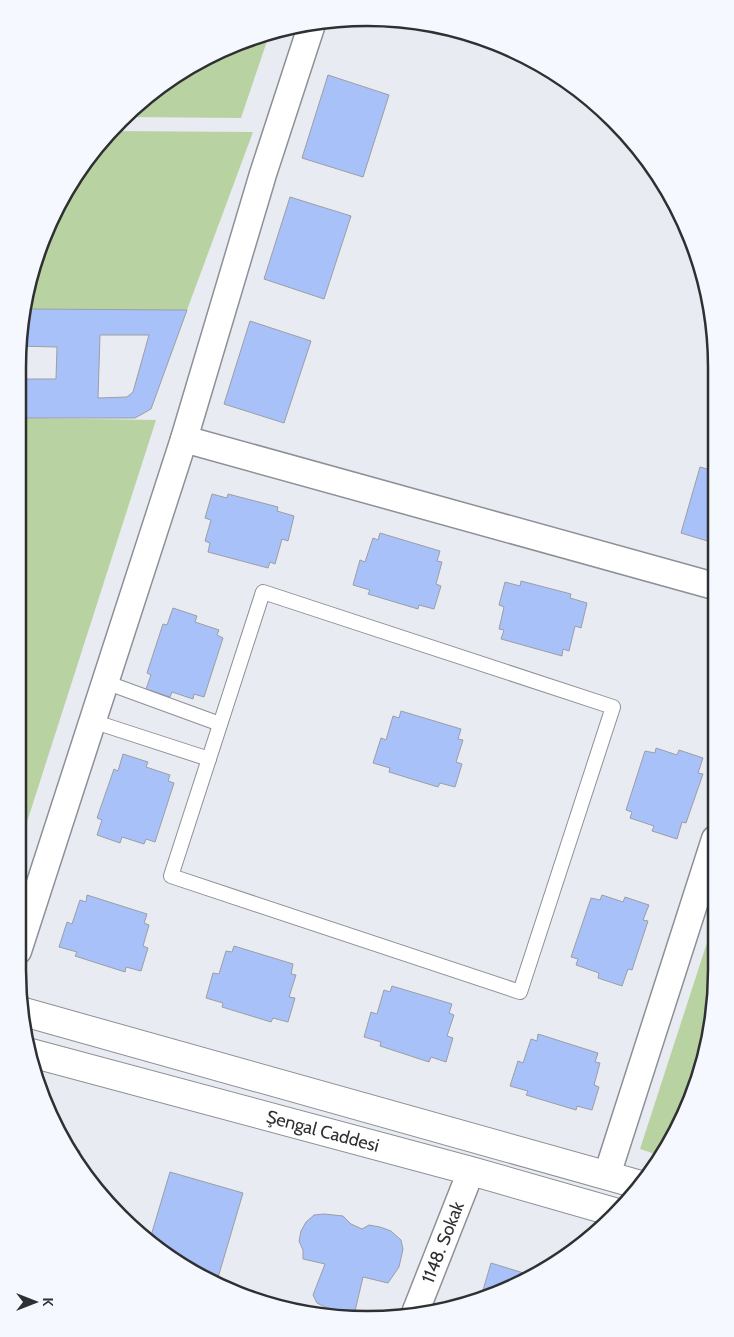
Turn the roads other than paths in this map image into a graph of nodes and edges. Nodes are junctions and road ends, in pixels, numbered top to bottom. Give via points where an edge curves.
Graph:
1 (310, 31) edge
2 (184, 438) junction
3 (708, 584) edge
4 (105, 682) junction
5 (92, 721) junction
6 (220, 724) junction
7 (209, 759) junction
8 (708, 861) edge
9 (26, 926) edge
10 (29, 1013) edge
11 (37, 1055) edge
12 (471, 1171) junction
13 (607, 1175) junction
14 (633, 1182) edge
15 (609, 1210) edge
16 (417, 1307) edge

1 - 2 street
2 - 3 street
2 - 4 street
4 - 5 street
4 - 6 lane
5 - 7 lane
5 - 9 street
6 - 7 lane
6 - 7 lane via 263,592 613,707 520,992 170,876
8 - 13 street
10 - 13 main road
11 - 12 main road, Şengal Caddesi
12 - 15 main road, Şengal Caddesi
12 - 16 street, 1148. Sokak
13 - 14 main road

